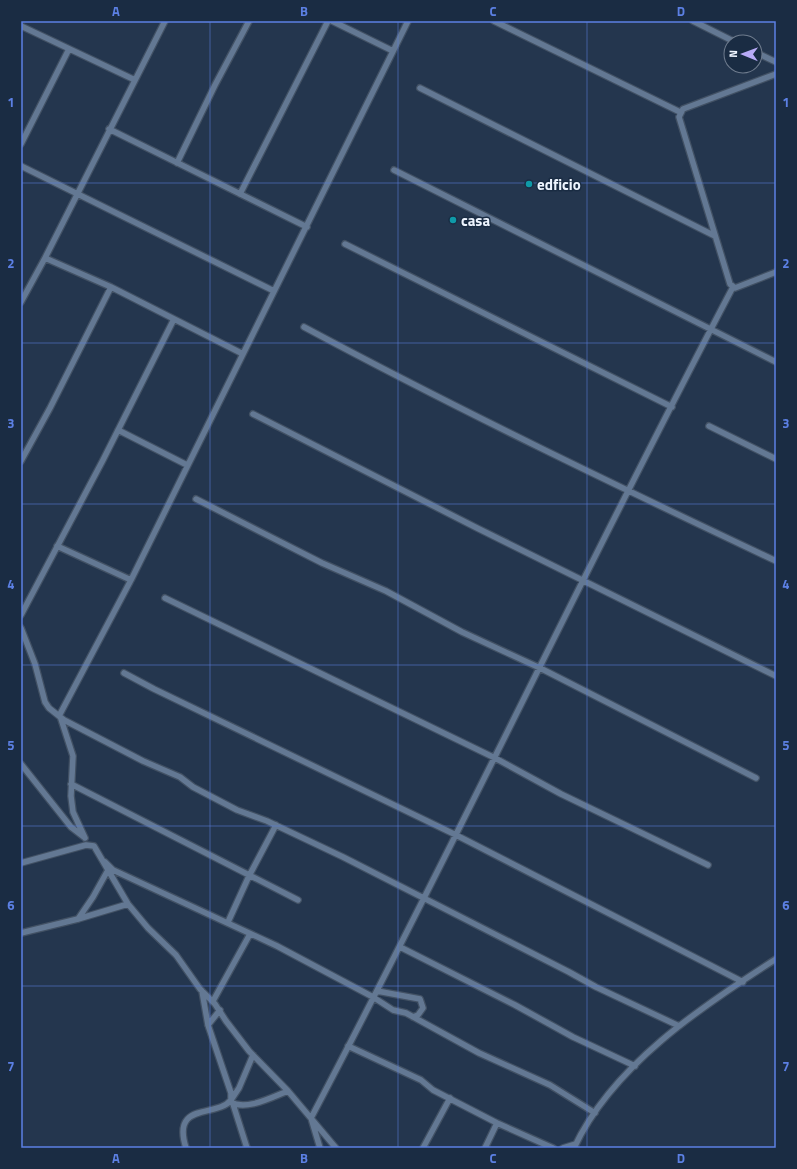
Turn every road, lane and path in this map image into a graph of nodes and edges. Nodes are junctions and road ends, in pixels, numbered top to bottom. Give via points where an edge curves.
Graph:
1 (165, 21) edge
2 (249, 21) edge
3 (328, 21) edge
4 (332, 21) edge
5 (408, 21) edge
6 (494, 21) edge
7 (693, 21) edge
8 (21, 26) edge
9 (723, 36) edge
10 (69, 50) junction
11 (393, 51) junction
12 (763, 56) edge
13 (776, 62) edge
14 (776, 74) edge
15 (135, 80) junction
16 (420, 88) dead end
17 (680, 112) junction
18 (109, 129) junction
19 (21, 144) edge
20 (177, 163) junction
21 (21, 166) edge
22 (394, 170) dead end
23 (77, 194) junction
24 (240, 194) junction
25 (307, 227) junction
26 (715, 236) junction
27 (345, 244) dead end
28 (45, 258) junction
29 (776, 272) edge
30 (111, 286) junction
31 (733, 288) junction
32 (274, 291) junction
33 (21, 302) edge
34 (174, 319) junction
35 (304, 327) dead end
36 (711, 329) junction
37 (243, 354) junction
38 (776, 362) edge
39 (672, 407) junction
40 (253, 414) dead end
41 (709, 426) dead end
42 (118, 430) junction
43 (776, 459) edge
44 (21, 461) edge
45 (187, 465) junction
46 (628, 491) junction
47 (196, 499) dead end
48 (57, 546) junction
49 (776, 561) edge
50 (131, 580) junction
51 (583, 580) junction
52 (165, 598) dead end
53 (21, 615) edge
54 (21, 628) edge
55 (540, 668) junction
56 (124, 673) dead end
57 (776, 676) edge
58 (60, 717) junction
59 (495, 758) junction
60 (21, 764) edge
61 (756, 778) dead end
62 (71, 784) junction
63 (276, 825) junction
64 (456, 835) junction
65 (85, 838) junction
66 (86, 845) junction
67 (21, 862) edge
68 (104, 862) junction
69 (708, 865) dead end
70 (108, 870) junction
71 (249, 876) junction
72 (424, 898) junction
73 (298, 900) dead end
74 (128, 904) junction
75 (78, 919) junction
76 (228, 922) junction
77 (21, 933) edge
78 (250, 934) junction
79 (400, 947) junction
80 (776, 959) edge
81 (743, 982) junction
82 (202, 990) junction
83 (377, 991) junction
84 (374, 997) junction
85 (213, 1001) junction
86 (220, 1010) junction
87 (413, 1017) junction
88 (208, 1025) junction
89 (679, 1026) junction
90 (348, 1046) junction
91 (253, 1055) junction
92 (635, 1066) junction
93 (288, 1091) junction
94 (450, 1098) junction
95 (231, 1102) junction
96 (595, 1113) junction
97 (311, 1118) junction
98 (497, 1123) junction
99 (575, 1146) edge
100 (186, 1148) edge
101 (247, 1148) edge
102 (320, 1148) edge
103 (336, 1148) edge
104 (423, 1148) edge
105 (485, 1148) edge
106 (549, 1148) edge
107 (564, 1148) edge

1 - 15 street
2 - 20 street
3 - 24 street
4 - 11 street
5 - 11 street
6 - 17 street
7 - 9 street
8 - 10 street
10 - 15 street
10 - 19 street
11 - 25 street
12 - 13 street
14 - 17 street
15 - 18 street
16 - 26 street
17 - 26 street via 679,120
18 - 20 street
18 - 23 street
20 - 24 street
21 - 23 street
22 - 36 street
23 - 28 street
23 - 32 street
24 - 25 street
25 - 32 street
26 - 31 street
27 - 39 street
28 - 30 street
28 - 33 street
29 - 31 street
30 - 34 street
30 - 44 street
31 - 36 street
32 - 37 street
34 - 37 street
34 - 42 street
35 - 46 street via 382,369
36 - 38 street
36 - 39 street
37 - 45 street
39 - 46 street
40 - 51 street
41 - 43 street
42 - 45 street
42 - 48 street
45 - 50 street
46 - 49 street
46 - 51 street
47 - 55 street via 281,543 386,591 462,632
48 - 50 street
48 - 53 street
50 - 58 street
51 - 55 street
51 - 57 street
52 - 59 street
54 - 58 street via 35,664 45,702
55 - 59 street
55 - 61 street
56 - 64 street
58 - 62 street via 73,756
58 - 63 street via 143,761 180,777 237,810
59 - 64 street
59 - 69 street via 562,794
60 - 65 street via 71,827
62 - 65 street via 73,812
62 - 71 street
63 - 71 street
63 - 72 street
64 - 72 street
64 - 81 street
65 - 66 street
66 - 67 street
66 - 68 street via 94,846
68 - 70 street
68 - 76 street via 113,870
70 - 74 street
70 - 75 street
71 - 73 street
71 - 76 street
72 - 79 street
72 - 89 street via 596,987
74 - 75 street
74 - 82 street via 153,934 176,955
75 - 77 street
76 - 78 street
78 - 84 street
78 - 85 street
79 - 83 street
79 - 92 street via 573,1037
80 - 81 street
81 - 89 street
82 - 85 street
82 - 88 street
83 - 84 street
83 - 87 street via 420,999 423,1008
84 - 87 street via 393,1010
84 - 90 street
85 - 86 street
86 - 88 street
86 - 91 street
87 - 96 street via 479,1053 550,1085
88 - 95 street via 231,1092
89 - 92 street
90 - 94 street via 421,1080 430,1088
90 - 97 street
91 - 93 street
91 - 95 street
92 - 96 street
93 - 95 street via 248,1105
93 - 97 street
94 - 98 street
94 - 104 street
95 - 100 street via 197,1113 188,1119 182,1133
95 - 101 street
96 - 99 street
97 - 102 street
97 - 103 street
98 - 105 street
98 - 106 street
99 - 107 street

